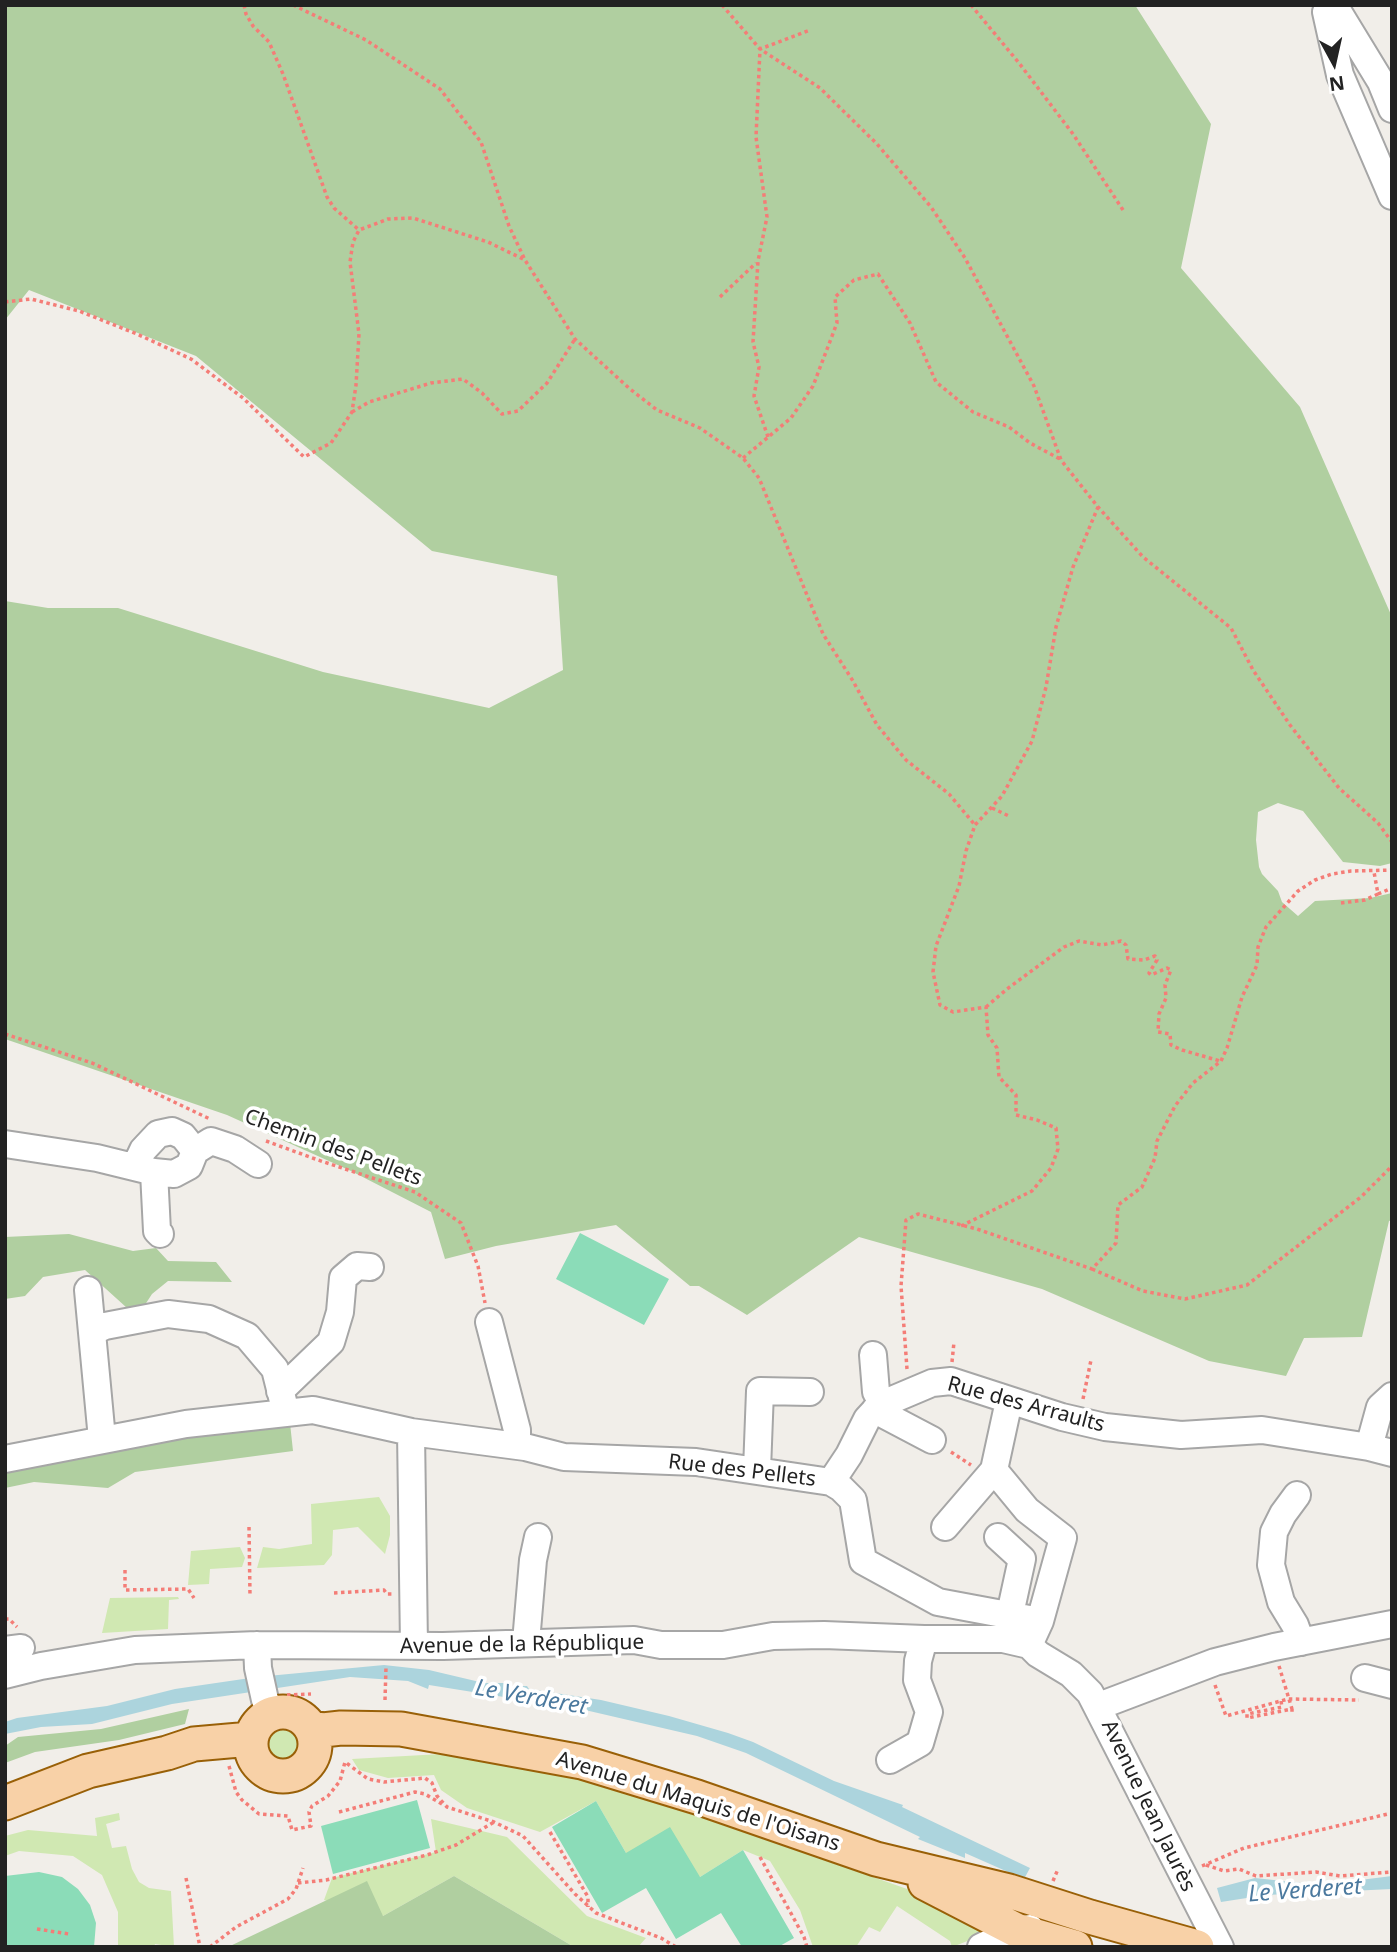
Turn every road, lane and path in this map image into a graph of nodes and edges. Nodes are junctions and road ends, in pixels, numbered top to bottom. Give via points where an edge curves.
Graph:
1 (244, 5) edge
2 (293, 5) edge
3 (722, 5) edge
4 (971, 5) edge
5 (1329, 5) edge
6 (1334, 5) edge
7 (810, 30) dead end
8 (760, 49) junction
9 (1392, 108) edge
10 (1392, 196) edge
11 (1125, 214) dead end
12 (359, 230) junction
13 (525, 260) junction
14 (758, 261) junction
15 (720, 298) dead end
16 (5, 302) edge
17 (575, 339) junction
18 (352, 412) junction
19 (768, 437) junction
20 (743, 457) junction
21 (1061, 460) junction
22 (1098, 507) junction
23 (992, 808) junction
24 (1011, 817) dead end
25 (975, 825) junction
26 (1392, 842) edge
27 (1392, 870) edge
28 (1374, 872) junction
29 (1392, 888) edge
30 (1378, 894) junction
31 (1341, 903) dead end
32 (986, 1007) junction
33 (5, 1034) edge
34 (1221, 1061) junction
35 (256, 1137) dead end
36 (208, 1138) junction
37 (5, 1144) edge
38 (258, 1164) dead end
39 (1392, 1166) edge
40 (144, 1169) junction
41 (960, 1226) junction
42 (160, 1234) dead end
43 (370, 1266) dead end
44 (1091, 1269) junction
45 (88, 1290) dead end
46 (489, 1322) joint
47 (92, 1332) junction
48 (873, 1355) dead end
49 (1091, 1360) dead end
50 (810, 1392) dead end
51 (909, 1393) junction
52 (1392, 1396) edge
53 (1009, 1401) junction
54 (283, 1402) junction
55 (879, 1407) junction
56 (1079, 1421) junction
57 (411, 1432) junction
58 (102, 1438) junction
59 (932, 1440) joint
60 (517, 1446) junction
61 (1380, 1450) edge
62 (5, 1459) edge
63 (757, 1470) junction
64 (987, 1470) junction
65 (831, 1482) junction
66 (1297, 1495) dead end
67 (249, 1527) dead end
68 (945, 1527) dead end
69 (538, 1537) dead end
70 (998, 1537) dead end
71 (125, 1570) dead end
72 (334, 1594) dead end
73 (396, 1595) junction
74 (250, 1596) dead end
75 (194, 1598) dead end
76 (1010, 1614) junction
77 (1040, 1622) junction
78 (1392, 1624) edge
79 (924, 1639) junction
80 (526, 1642) junction
81 (1301, 1642) junction
82 (1028, 1645) junction
83 (414, 1646) junction
84 (1274, 1647) junction
85 (258, 1656) junction
86 (386, 1664) dead end
87 (1207, 1664) junction
88 (5, 1675) edge
89 (1392, 1685) edge
90 (1360, 1689) joint
91 (1288, 1699) junction
92 (386, 1700) dead end
93 (1281, 1701) junction
94 (269, 1704) junction
95 (1099, 1706) junction
96 (312, 1741) junction
97 (254, 1751) junction
98 (890, 1760) dead end
99 (5, 1803) edge
100 (447, 1807) junction
101 (339, 1812) dead end
102 (1392, 1813) edge
103 (494, 1822) junction
104 (302, 1827) dead end
105 (550, 1832) dead end
106 (760, 1857) dead end
107 (876, 1859) junction
108 (303, 1868) dead end
109 (1058, 1869) dead end
110 (1392, 1872) edge
111 (186, 1878) dead end
112 (298, 1883) junction
113 (1053, 1883) dead end
114 (1009, 1891) junction
115 (1198, 1905) junction
116 (588, 1907) junction
117 (1090, 1917) junction
118 (37, 1928) dead end
119 (69, 1934) dead end
120 (1013, 1938) edge
121 (200, 1947) edge
122 (210, 1947) edge
123 (676, 1947) edge
124 (807, 1947) edge
125 (981, 1947) edge
126 (1075, 1947) edge
127 (1197, 1947) edge
128 (1204, 1947) edge
129 (1220, 1947) edge

1 - 12 path via 253,26 269,42 283,74 327,197
2 - 13 path via 366,40 440,89 481,142
3 - 8 path
4 - 11 path via 1073,134
5 - 10 street via 1326,12 1340,75
6 - 9 street
7 - 8 path
8 - 14 path via 756,137 767,217
8 - 21 path via 820,88 931,207 977,279 1034,386
12 - 13 path via 388,219 413,218 488,242
12 - 18 path via 350,262 359,334
13 - 17 path
14 - 15 path
14 - 19 path via 753,342 759,367 754,396
16 - 18 path via 30,299 79,311 191,359 243,398 304,457 331,443
17 - 18 path via 547,383 518,411 502,414 463,379 431,383 369,402
17 - 20 path via 657,410 700,428
19 - 20 path
19 - 21 path via 791,418 813,386 837,323 835,297 854,281 877,274 910,323 936,382 973,412 1009,427
20 - 25 path via 759,478 823,634 877,725 906,760 949,794
21 - 22 path
22 - 23 path via 1073,567 1056,627 1032,741
22 - 26 path via 1143,557 1231,628 1290,725 1339,788
23 - 24 path
23 - 25 path
25 - 32 path via 936,946 933,972 940,1005 953,1012
27 - 28 path
28 - 30 path
28 - 34 path via 1351,871 1315,880 1298,891 1266,927 1253,977
29 - 30 path
30 - 31 path
32 - 34 path via 1064,947 1079,941 1101,945 1121,941 1126,944 1128,959 1155,956 1151,975 1171,970 1158,1032 1170,1034 1171,1045
32 - 41 path via 999,1077 1016,1095 1016,1115 1056,1128 1058,1149 1051,1168 1032,1191
33 - 36 path, Chemin des Pellets via 92,1063 173,1102
34 - 44 path via 1193,1083 1175,1106 1142,1187 1118,1205 1116,1243
35 - 46 path, Chemin des Pellets via 415,1192 461,1223 478,1266
36 - 38 street
36 - 40 street via 189,1166 174,1174
36 - 40 street via 172,1131 158,1134 143,1150
37 - 40 street
39 - 44 path via 1337,1217 1247,1285 1185,1299 1143,1291
40 - 42 street
41 - 44 path
41 - 51 path via 918,1214 906,1220 901,1286
43 - 54 street via 356,1266 343,1278 331,1342
45 - 47 street
46 - 60 street via 517,1430
47 - 54 street via 105,1325 168,1314 209,1319 247,1336 275,1369
47 - 58 street
48 - 55 street
49 - 56 path
50 - 63 street via 761,1391
51 - 53 street, Rue des Arraults via 951,1381
51 - 55 street, Rue des Arraults
52 - 61 street via 1380,1407
53 - 56 street, Rue des Arraults
53 - 64 street
54 - 57 street, Rue des Pellets
54 - 58 street, Rue des Pellets
55 - 59 street
55 - 65 street via 867,1419
56 - 61 street, Rue des Arraults via 1154,1434 1262,1430
57 - 60 street, Rue des Pellets
57 - 73 street
58 - 62 street, Rue des Pellets
59 - 64 path
60 - 63 street, Rue des Pellets via 564,1457 696,1462
63 - 65 street, Rue des Pellets
64 - 68 street
64 - 77 street via 1063,1538
65 - 76 street, Rue des Pellets via 853,1500 863,1561 938,1602
66 - 81 street via 1274,1532 1270,1565 1280,1602
67 - 74 path
69 - 80 street
70 - 76 street via 1022,1559
71 - 75 path via 125,1590 188,1589
72 - 73 path via 384,1590
73 - 83 street
76 - 77 street, Rue des Pellets
77 - 82 street
78 - 81 street
79 - 80 street, Avenue de la République via 824,1635 773,1636 723,1645 634,1640
79 - 82 street, Avenue de la République via 1003,1639
79 - 98 street via 917,1680 929,1712 920,1743
80 - 83 street, Avenue de la République
81 - 84 street
82 - 95 street, Avenue de la République via 1071,1674
83 - 85 street, Avenue de la République
84 - 87 street
84 - 91 path
85 - 88 street, Avenue de la République via 135,1650
85 - 94 street
86 - 92 path
87 - 93 path via 1226,1716
87 - 95 street
89 - 90 street
90 - 91 path
91 - 93 path
91 - 93 path via 1292,1711 1247,1718 1247,1714 1282,1707
94 - 96 main road via 300,1717
94 - 97 main road via 255,1728
95 - 115 street, Avenue Jean Jaurès
96 - 97 main road via 299,1771 289,1775 266,1771
96 - 107 main road, Avenue du Maquis de l'Oisans via 323,1730 401,1729 582,1762
97 - 99 main road via 196,1760 167,1753 88,1770
100 - 101 path via 415,1792
100 - 103 path
100 - 104 path via 425,1778 368,1779 345,1762 340,1781 312,1806 311,1826
102 - 110 path via 1244,1848 1204,1866 1239,1869 1256,1876
103 - 112 path via 456,1845 427,1855
103 - 116 path via 523,1836
105 - 116 path via 588,1897
106 - 124 path
107 - 114 main road, Avenue du Maquis de l'Oisans
107 - 120 main road, Avenue du Maquis de l'Oisans
108 - 112 path
109 - 113 path
111 - 121 path
112 - 122 path via 288,1899
114 - 117 main road, Avenue du Maquis de l'Oisans
114 - 120 street
115 - 128 street, Avenue Jean Jaurès
115 - 129 street, Avenue Jean Jaurès
116 - 123 path
117 - 120 street
117 - 127 main road, Avenue du Maquis de l'Oisans
118 - 119 path
120 - 125 street
120 - 126 main road, Avenue du Maquis de l'Oisans

